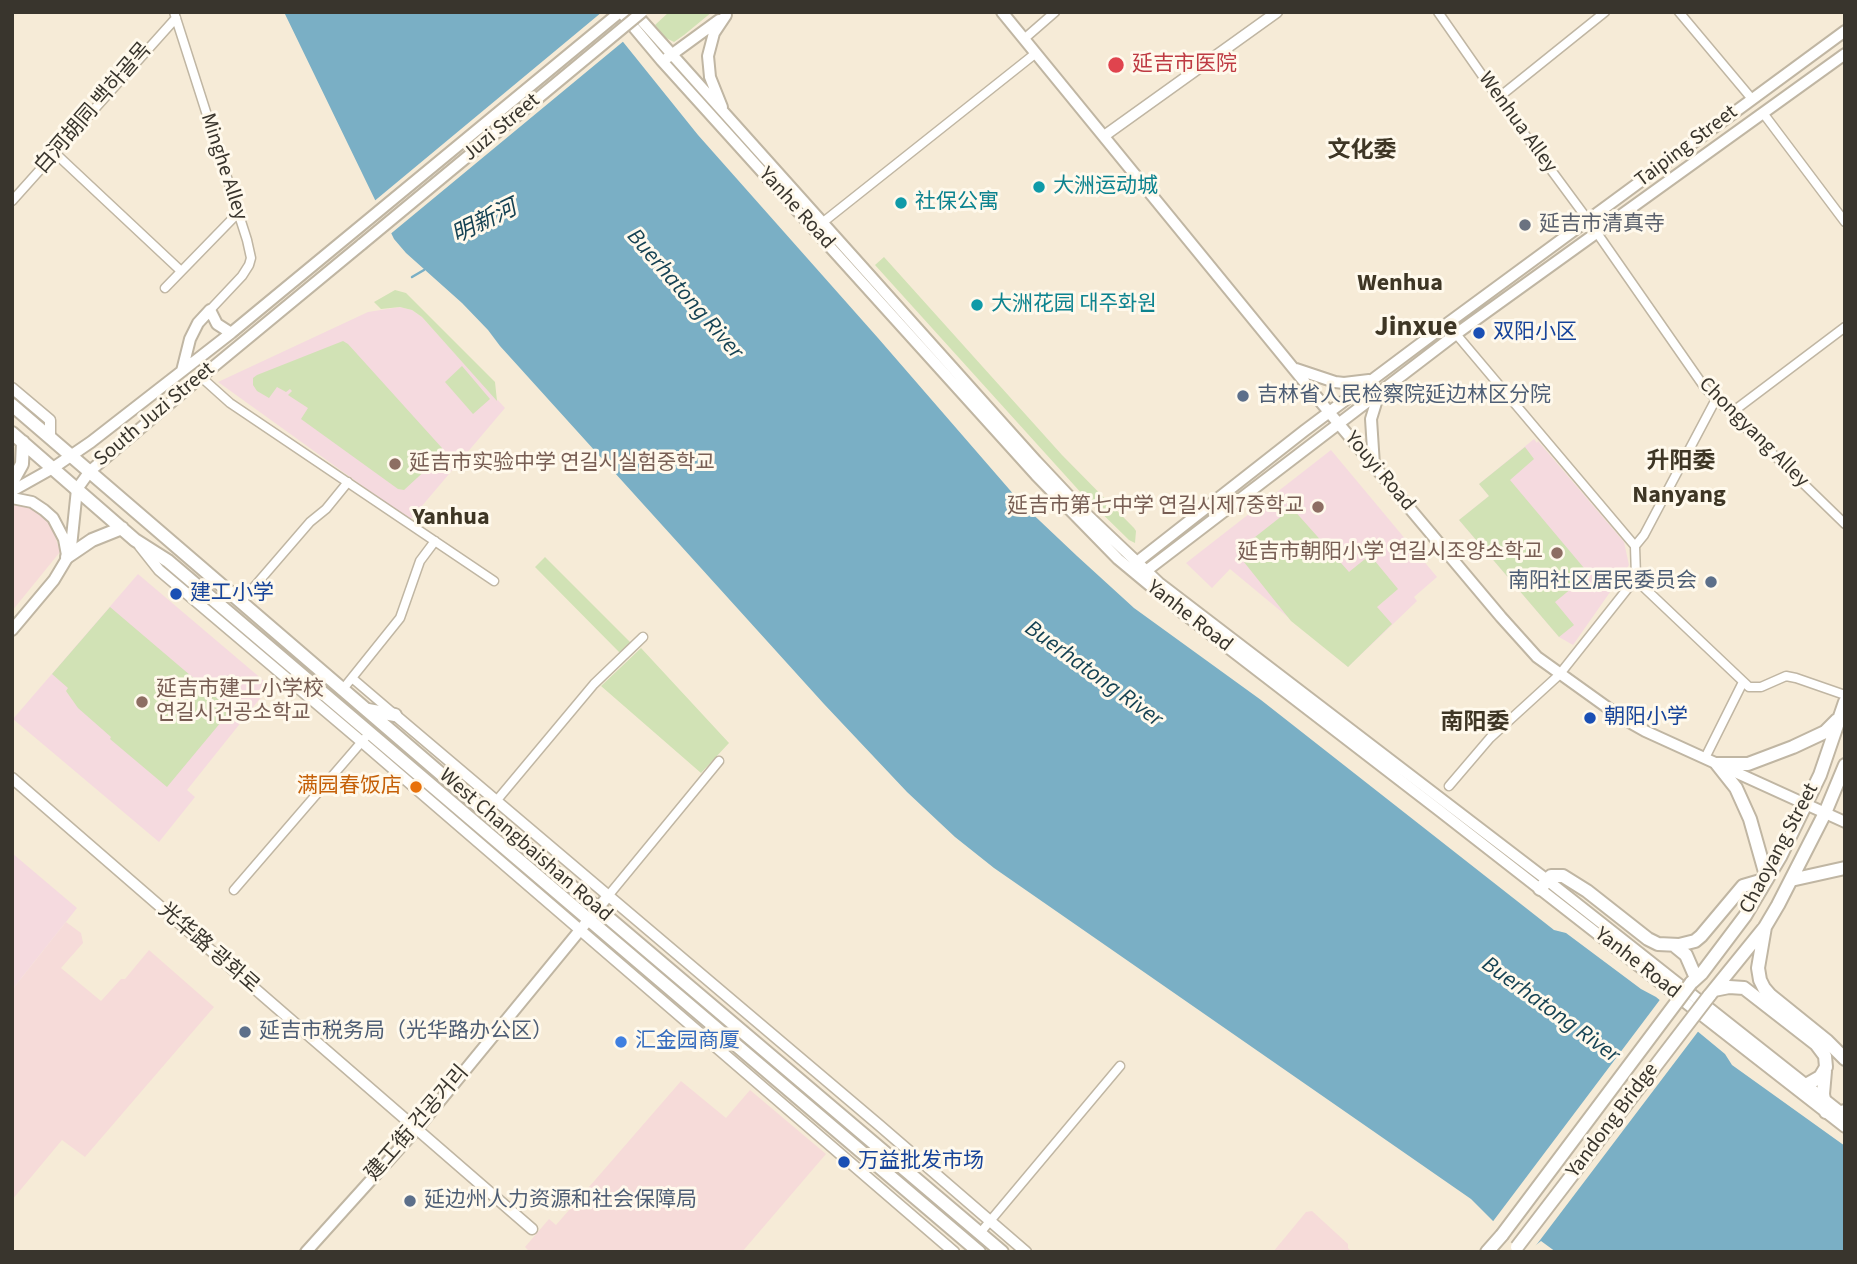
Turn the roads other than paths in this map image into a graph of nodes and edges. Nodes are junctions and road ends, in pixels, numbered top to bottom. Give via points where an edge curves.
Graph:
1 (621, 12) edge
2 (634, 12) edge
3 (642, 12) edge
4 (1002, 12) edge
5 (1055, 12) edge
6 (1277, 12) edge
7 (1438, 12) edge
8 (1605, 12) edge
9 (1679, 12) edge
10 (724, 13) edge
11 (175, 15) edge
12 (1845, 31) edge
13 (1024, 39) junction
14 (1036, 54) junction
15 (1845, 54) edge
16 (665, 56) junction
17 (1498, 98) junction
18 (1752, 99) junction
19 (724, 113) junction
20 (1763, 113) junction
21 (1104, 136) junction
22 (55, 153) junction
23 (12, 201) edge
24 (238, 213) junction
25 (1588, 220) junction
26 (1845, 222) edge
27 (822, 223) junction
28 (354, 233) joint
29 (1596, 233) junction
30 (362, 244) joint
31 (181, 271) junction
32 (164, 288) dead end
33 (210, 310) junction
34 (1845, 327) edge
35 (231, 333) junction
36 (1456, 334) junction
37 (1294, 368) junction
38 (181, 371) junction
39 (201, 377) junction
40 (1372, 380) junction
41 (12, 388) edge
42 (1380, 391) junction
43 (1716, 399) junction
44 (12, 405) edge
45 (1329, 412) junction
46 (1731, 413) junction
47 (1338, 423) junction
48 (12, 433) edge
49 (50, 438) junction
50 (23, 442) junction
51 (71, 456) junction
52 (1374, 466) junction
53 (53, 468) junction
54 (90, 471) junction
55 (12, 482) edge
56 (348, 482) junction
57 (77, 489) junction
58 (12, 491) edge
59 (12, 498) edge
60 (1845, 524) edge
61 (122, 528) junction
62 (435, 541) junction
63 (1635, 546) junction
64 (67, 557) junction
65 (1135, 568) junction
66 (1146, 570) junction
67 (1634, 578) junction
68 (494, 581) dead end
69 (241, 603) junction
70 (12, 630) edge
71 (643, 638) dead end
72 (1559, 674) junction
73 (352, 678) junction
74 (1743, 682) junction
75 (343, 689) junction
76 (1845, 695) edge
77 (1845, 702) edge
78 (368, 710) junction
79 (395, 715) junction
80 (1839, 717) junction
81 (366, 737) junction
82 (719, 761) dead end
83 (1711, 761) junction
84 (1845, 765) edge
85 (12, 778) edge
86 (1449, 786) dead end
87 (496, 801) junction
88 (1805, 805) junction
89 (487, 812) junction
90 (1825, 813) junction
91 (1845, 822) edge
92 (1845, 868) edge
93 (1767, 879) junction
94 (1791, 880) junction
95 (1543, 884) junction
96 (234, 890) dead end
97 (608, 896) junction
98 (598, 908) junction
99 (589, 920) junction
100 (1765, 927) junction
101 (581, 931) junction
102 (1675, 946) junction
103 (1693, 980) junction
104 (1711, 993) junction
105 (1845, 1059) edge
106 (1121, 1066) dead end
107 (1826, 1067) junction
108 (1806, 1085) junction
109 (1825, 1105) junction
110 (1843, 1113) edge
111 (1845, 1127) edge
112 (416, 1130) junction
113 (990, 1221) junction
114 (532, 1229) dead end
115 (980, 1233) junction
116 (1515, 1249) edge
117 (306, 1252) edge
118 (954, 1252) edge
119 (979, 1252) edge
120 (1002, 1252) edge
121 (1026, 1252) edge
122 (1487, 1252) edge

1 - 16 main road, Yanhe Road
1 - 28 main road, Juzi Street
2 - 16 main road, Yanhe Road
3 - 30 main road, Juzi Street, bridge
4 - 13 main road, Youyi Road
5 - 13 street
6 - 21 street
7 - 17 street, Wenhua Alley
8 - 17 street
9 - 18 street
10 - 16 main road
10 - 19 main road via 711,40 708,63
11 - 22 street, 白河胡同 백하골목
11 - 24 street, Minghe Alley
12 - 18 main road, Taiping Street
13 - 14 main road, Youyi Road
14 - 21 main road, Youyi Road
14 - 27 street
15 - 20 main road, Taiping Street
16 - 19 main road, Yanhe Road
16 - 65 main road, Yanhe Road via 1052,493
17 - 25 street, Wenhua Alley
18 - 25 main road, Taiping Street
19 - 27 main road, Yanhe Road
20 - 26 street
20 - 29 main road, Taiping Street
21 - 37 main road, Youyi Road
22 - 23 street, 白河胡同 백하골목
22 - 31 street
24 - 31 street
24 - 33 street, Minghe Alley via 249,265
25 - 29 street, Wenhua Alley
25 - 40 main road, Taiping Street
27 - 65 main road, Yanhe Road
28 - 35 main road, South Juzi Street
29 - 36 main road, Taiping Street
29 - 43 street, Chongyang Alley
30 - 39 main road, South Juzi Street
31 - 32 street
33 - 35 main road via 217,324
33 - 38 main road via 190,339
34 - 46 street
35 - 38 main road, South Juzi Street
36 - 42 main road, Taiping Street
36 - 63 street
37 - 40 main road via 1335,382
37 - 45 main road, Youyi Road
38 - 51 main road, South Juzi Street
39 - 54 main road, South Juzi Street
39 - 56 street via 230,403
40 - 45 main road, Taiping Street
41 - 49 street, West Changbaishan Road via 50,420
42 - 47 main road, Taiping Street
42 - 52 main road via 1371,419
43 - 46 street, Chongyang Alley
43 - 63 street
44 - 49 main road, West Changbaishan Road
45 - 47 main road, Youyi Road
45 - 65 main road, Taiping Street
46 - 60 street, Chongyang Alley
47 - 52 main road, Youyi Road
47 - 66 main road, Taiping Street
48 - 50 main road, West Changbaishan Road
49 - 51 main road, West Changbaishan Road
50 - 53 main road, West Changbaishan Road
50 - 55 main road via 22,464
51 - 53 main road, South Juzi Street
51 - 54 main road, West Changbaishan Road
52 - 72 main road, Youyi Road via 1519,638
53 - 57 main road, West Changbaishan Road
53 - 58 main road, South Juzi Street
54 - 57 main road, South Juzi Street
54 - 69 main road, West Changbaishan Road
56 - 62 street
56 - 69 street
57 - 61 main road, West Changbaishan Road
57 - 64 main road, South Juzi Street
59 - 64 main road via 32,502 53,519
61 - 64 main road
61 - 81 main road, West Changbaishan Road via 168,561
62 - 68 street
62 - 73 street via 420,561 400,618
63 - 67 street
64 - 70 main road, South Juzi Street
65 - 66 main road, Taiping Street
65 - 95 main road, Yanhe Road via 1183,613
66 - 95 main road, Yanhe Road
67 - 72 street
67 - 74 street
69 - 75 main road, West Changbaishan Road
71 - 87 street via 594,684
72 - 83 main road, Youyi Road via 1622,718
72 - 86 street via 1490,738
73 - 75 street
73 - 79 street
74 - 76 street via 1754,688 1786,676
74 - 83 street
75 - 78 main road, West Changbaishan Road
77 - 80 main road, Chaoyang Street
78 - 79 main road
78 - 89 main road, West Changbaishan Road
79 - 87 street, West Changbaishan Road
80 - 83 main road via 1825,732 1748,764
80 - 88 main road, Chaoyang Street
81 - 96 street
81 - 99 main road, West Changbaishan Road
81 - 101 street, West Changbaishan Road
82 - 97 street
83 - 88 main road, Youyi Road
83 - 93 main road via 1735,788 1750,819
84 - 90 main road, Chaoyang Street
85 - 112 street, 光华路 광화로
87 - 89 street
87 - 97 street, West Changbaishan Road
88 - 90 main road, Youyi Road
88 - 93 main road, Chaoyang Street
89 - 98 main road, West Changbaishan Road
90 - 91 main road, Youyi Road
90 - 94 main road, Chaoyang Street
92 - 94 main road
93 - 102 main road via 1743,886 1701,936
93 - 103 main road, Chaoyang Street via 1737,928
94 - 100 main road, Chaoyang Street
95 - 102 main road via 1553,875 1563,876 1648,939
95 - 108 main road, Yanhe Road
95 - 109 main road, Yanhe Road
97 - 98 main road, 建工街 건공거리
97 - 113 street, West Changbaishan Road
98 - 99 main road, 建工街 건공거리
98 - 115 main road, West Changbaishan Road
99 - 101 main road, 建工街 건공거리
99 - 119 main road, West Changbaishan Road
100 - 104 main road, Chaoyang Street
100 - 105 main road via 1758,968 1764,988
101 - 112 main road, 建工街 건공거리
101 - 118 street, West Changbaishan Road
102 - 103 main road via 1686,955
103 - 122 main road, Yandong Bridge, bridge
104 - 107 main road via 1739,987 1750,992 1816,1045 1825,1056
104 - 116 main road, Yandong Bridge, bridge
106 - 113 street
107 - 108 main road
107 - 109 main road
108 - 109 main road, Yanhe Road
109 - 110 main road
109 - 111 main road, Yanhe Road
112 - 114 street, 光华路 광화로
112 - 117 main road, 建工街 건공거리
113 - 115 street
113 - 121 street, West Changbaishan Road
115 - 120 main road, West Changbaishan Road

